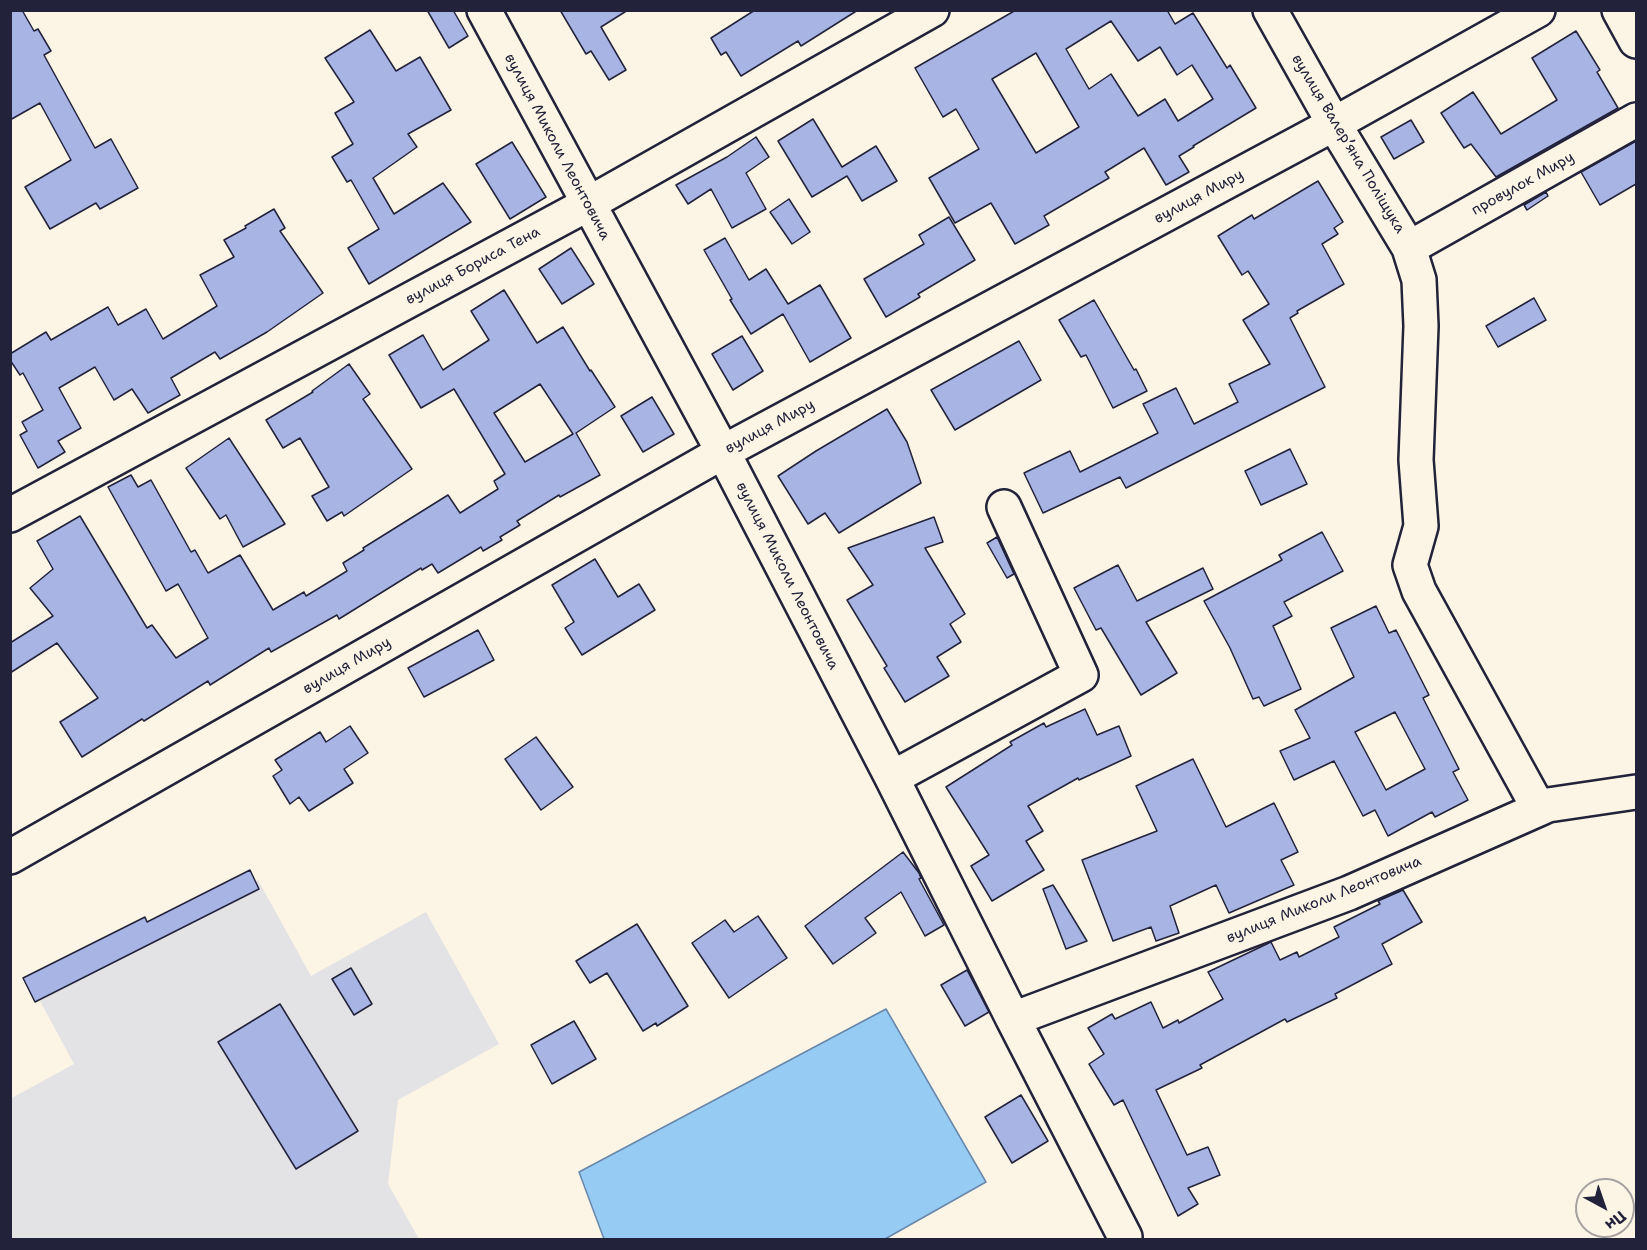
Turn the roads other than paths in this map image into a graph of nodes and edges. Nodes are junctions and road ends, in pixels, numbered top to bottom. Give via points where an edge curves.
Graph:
1 (484, 10) edge
2 (932, 10) edge
3 (1270, 10) edge
4 (1538, 10) edge
5 (1619, 10) edge
6 (1636, 41) edge
7 (1636, 120) edge
8 (1334, 124) junction
9 (588, 204) junction
10 (1409, 248) junction
11 (723, 453) junction
12 (1004, 507) dead end
13 (10, 515) edge
14 (892, 778) junction
15 (1636, 792) edge
16 (1539, 809) junction
17 (10, 857) edge
18 (1013, 1019) junction
19 (1125, 1237) dead end

1 - 9 street, вулиця Миколи Леонтовича
2 - 9 street, вулиця Бориса Тена
3 - 8 street, вулиця Валерʼяна Поліщука
4 - 8 street, вулиця Миру
5 - 6 street
7 - 10 street, провулок Миру
8 - 10 street, вулиця Валерʼяна Поліщука
8 - 11 street, вулиця Миру
9 - 11 street, вулиця Миколи Леонтовича
9 - 13 street, вулиця Бориса Тена
10 - 16 street, вулиця Валерʼяна Поліщука via 1419,280 1421,326 1416,460 1421,526 1410,565 1419,591
11 - 14 street, вулиця Миколи Леонтовича
11 - 17 street, вулиця Миру
12 - 14 street via 1080,675
14 - 18 street, вулиця Миколи Леонтовича
15 - 16 street, вулиця Миколи Леонтовича
16 - 18 street, вулиця Миколи Леонтовича via 1349,893
18 - 19 street, вулиця Миколи Леонтовича

